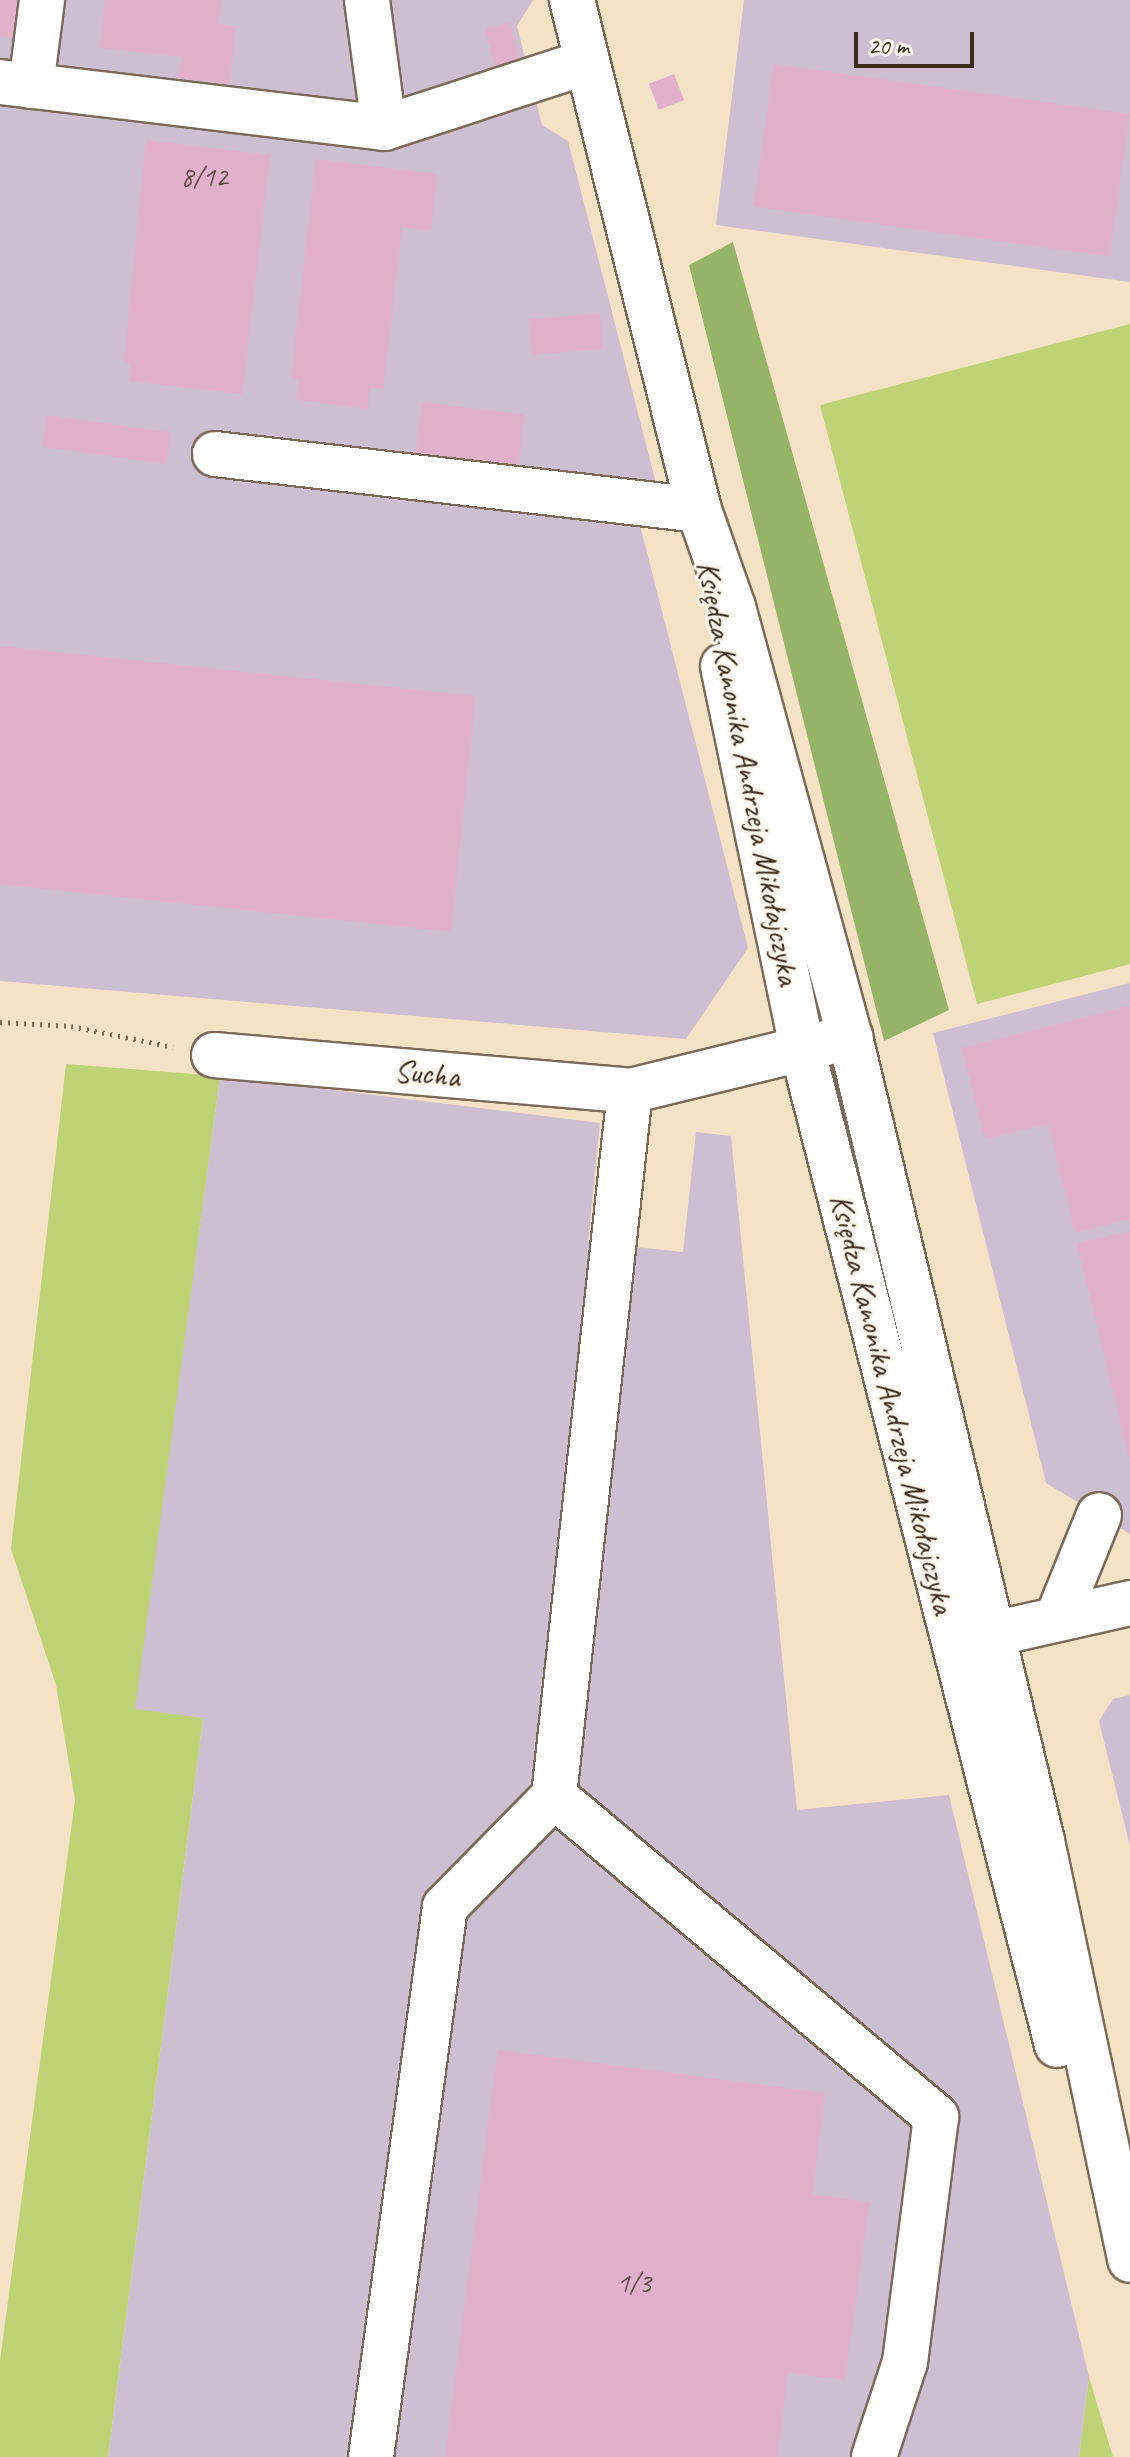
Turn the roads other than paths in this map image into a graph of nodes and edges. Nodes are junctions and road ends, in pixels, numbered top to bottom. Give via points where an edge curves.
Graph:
1 (42, 0) edge
2 (367, 0) edge
3 (572, 0) edge
4 (587, 62) junction
5 (16, 84) edge
6 (384, 128) junction
7 (215, 454) dead end
8 (699, 510) junction
9 (850, 1037) junction
10 (802, 1048) junction
11 (214, 1055) road end
12 (630, 1091) junction
13 (1099, 1515) dead end
14 (1130, 1603) edge
15 (1057, 1619) junction
16 (972, 1639) junction
17 (554, 1796) junction
18 (1130, 2260) edge
19 (1130, 2289) edge
20 (371, 2457) edge
21 (874, 2457) edge

1 - 5 main road
2 - 6 main road
3 - 4 main road, Księdza Kanonika Andrzeja Mikołajczyka
4 - 6 main road
4 - 8 main road, Księdza Kanonika Andrzeja Mikołajczyka
5 - 6 main road
7 - 8 main road
8 - 9 main road, Księdza Kanonika Andrzeja Mikołajczyka via 733,607
8 - 10 main road, Księdza Kanonika Andrzeja Mikołajczyka via 750,809
9 - 10 main road, Sucha
9 - 16 main road, Księdza Kanonika Andrzeja Mikołajczyka
10 - 12 main road, Sucha
10 - 16 main road, Księdza Kanonika Andrzeja Mikołajczyka
11 - 12 main road, Sucha
12 - 17 main road
13 - 15 main road
14 - 15 main road
15 - 16 main road
16 - 18 main road, Księdza Kanonika Andrzeja Mikołajczyka
16 - 19 main road, Księdza Kanonika Andrzeja Mikołajczyka
17 - 20 main road via 445,1907
17 - 21 main road via 936,2117 905,2362

